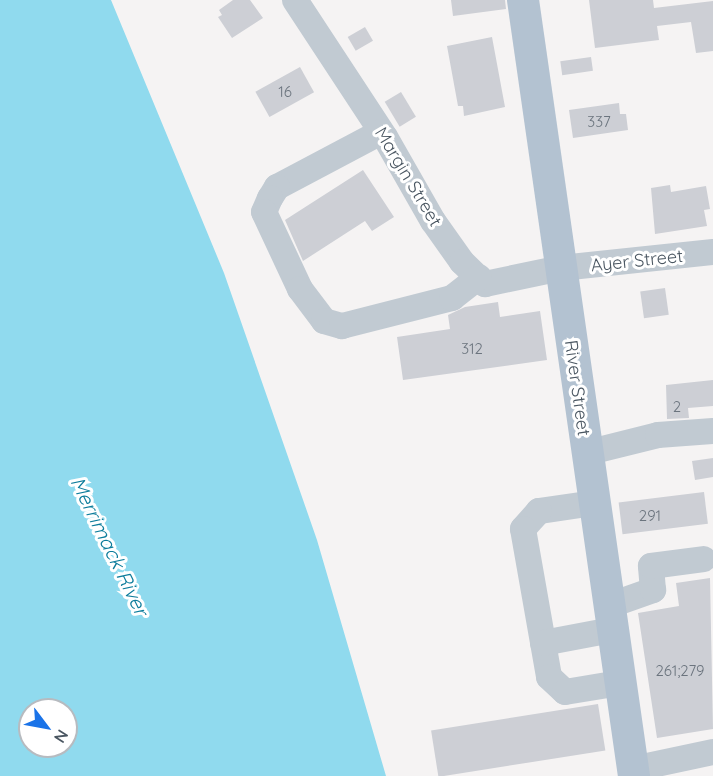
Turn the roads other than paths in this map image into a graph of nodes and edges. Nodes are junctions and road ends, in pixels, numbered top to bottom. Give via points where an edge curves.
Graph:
1 (295, 0) edge
2 (523, 0) edge
3 (381, 132) junction
4 (713, 252) edge
5 (561, 268) junction
6 (479, 278) junction
7 (713, 431) edge
8 (586, 453) junction
9 (594, 503) junction
10 (704, 559) dead end
11 (610, 618) junction
12 (543, 644) junction
13 (620, 683) junction
14 (713, 753) edge
15 (633, 773) edge

1 - 3 street, Margin Street
2 - 5 main road, River Street
3 - 6 street, Margin Street via 433,221
3 - 6 street via 277,187 270,198 264,212 300,289 324,321 342,326 452,297
4 - 5 street, Ayer Street
5 - 6 street via 485,284
5 - 8 main road, River Street
7 - 8 street via 658,435
8 - 9 main road, River Street
9 - 11 main road, River Street
9 - 12 street via 539,511 524,529
10 - 11 street via 651,566 653,590
11 - 12 street
11 - 13 main road, River Street
12 - 13 street via 549,677 565,692
13 - 15 main road, River Street
14 - 15 street

